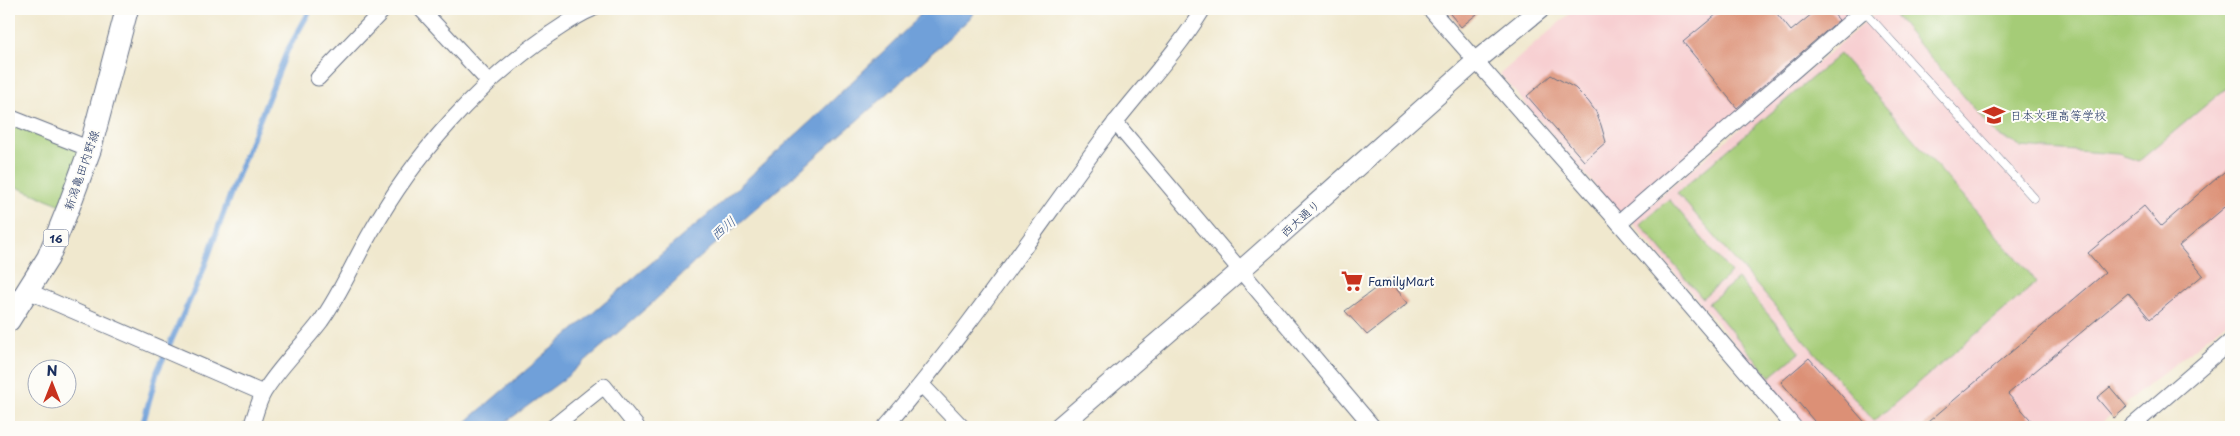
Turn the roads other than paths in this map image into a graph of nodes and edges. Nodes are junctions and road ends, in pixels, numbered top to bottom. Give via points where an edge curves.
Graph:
1 (127, 9) edge
2 (384, 9) edge
3 (421, 9) edge
4 (592, 9) edge
5 (1203, 9) edge
6 (1430, 9) edge
7 (1540, 9) edge
8 (1863, 9) edge
9 (1476, 61) junction
10 (318, 78) dead end
11 (489, 82) junction
12 (9, 117) edge
13 (1115, 122) junction
14 (90, 149) junction
15 (2034, 198) dead end
16 (1619, 223) junction
17 (1240, 272) junction
18 (28, 291) junction
19 (9, 320) edge
20 (2231, 341) edge
21 (922, 385) junction
22 (263, 394) junction
23 (251, 427) edge
24 (553, 427) edge
25 (637, 427) edge
26 (885, 427) edge
27 (962, 427) edge
28 (1059, 427) edge
29 (1373, 427) edge
30 (1794, 427) edge
31 (2131, 427) edge

1 - 14 main road, 新潟亀田内野線 / 16
2 - 10 street
3 - 11 street
4 - 11 street via 528,49
5 - 13 street via 1159,70
6 - 9 street
7 - 9 street, 西大通り
8 - 15 lane
8 - 16 street
9 - 16 street
9 - 17 street, 西大通り
11 - 22 street via 456,116 393,195 320,321
12 - 14 street
13 - 17 street
13 - 21 street
14 - 18 main road, 新潟亀田内野線 / 16 via 48,258
16 - 30 street
17 - 28 street, 西大通り
17 - 29 street
18 - 19 main road, 新潟亀田内野線 / 16
18 - 22 street
20 - 31 street
21 - 26 street
21 - 27 street
22 - 23 street
24 - 25 street via 604,386

